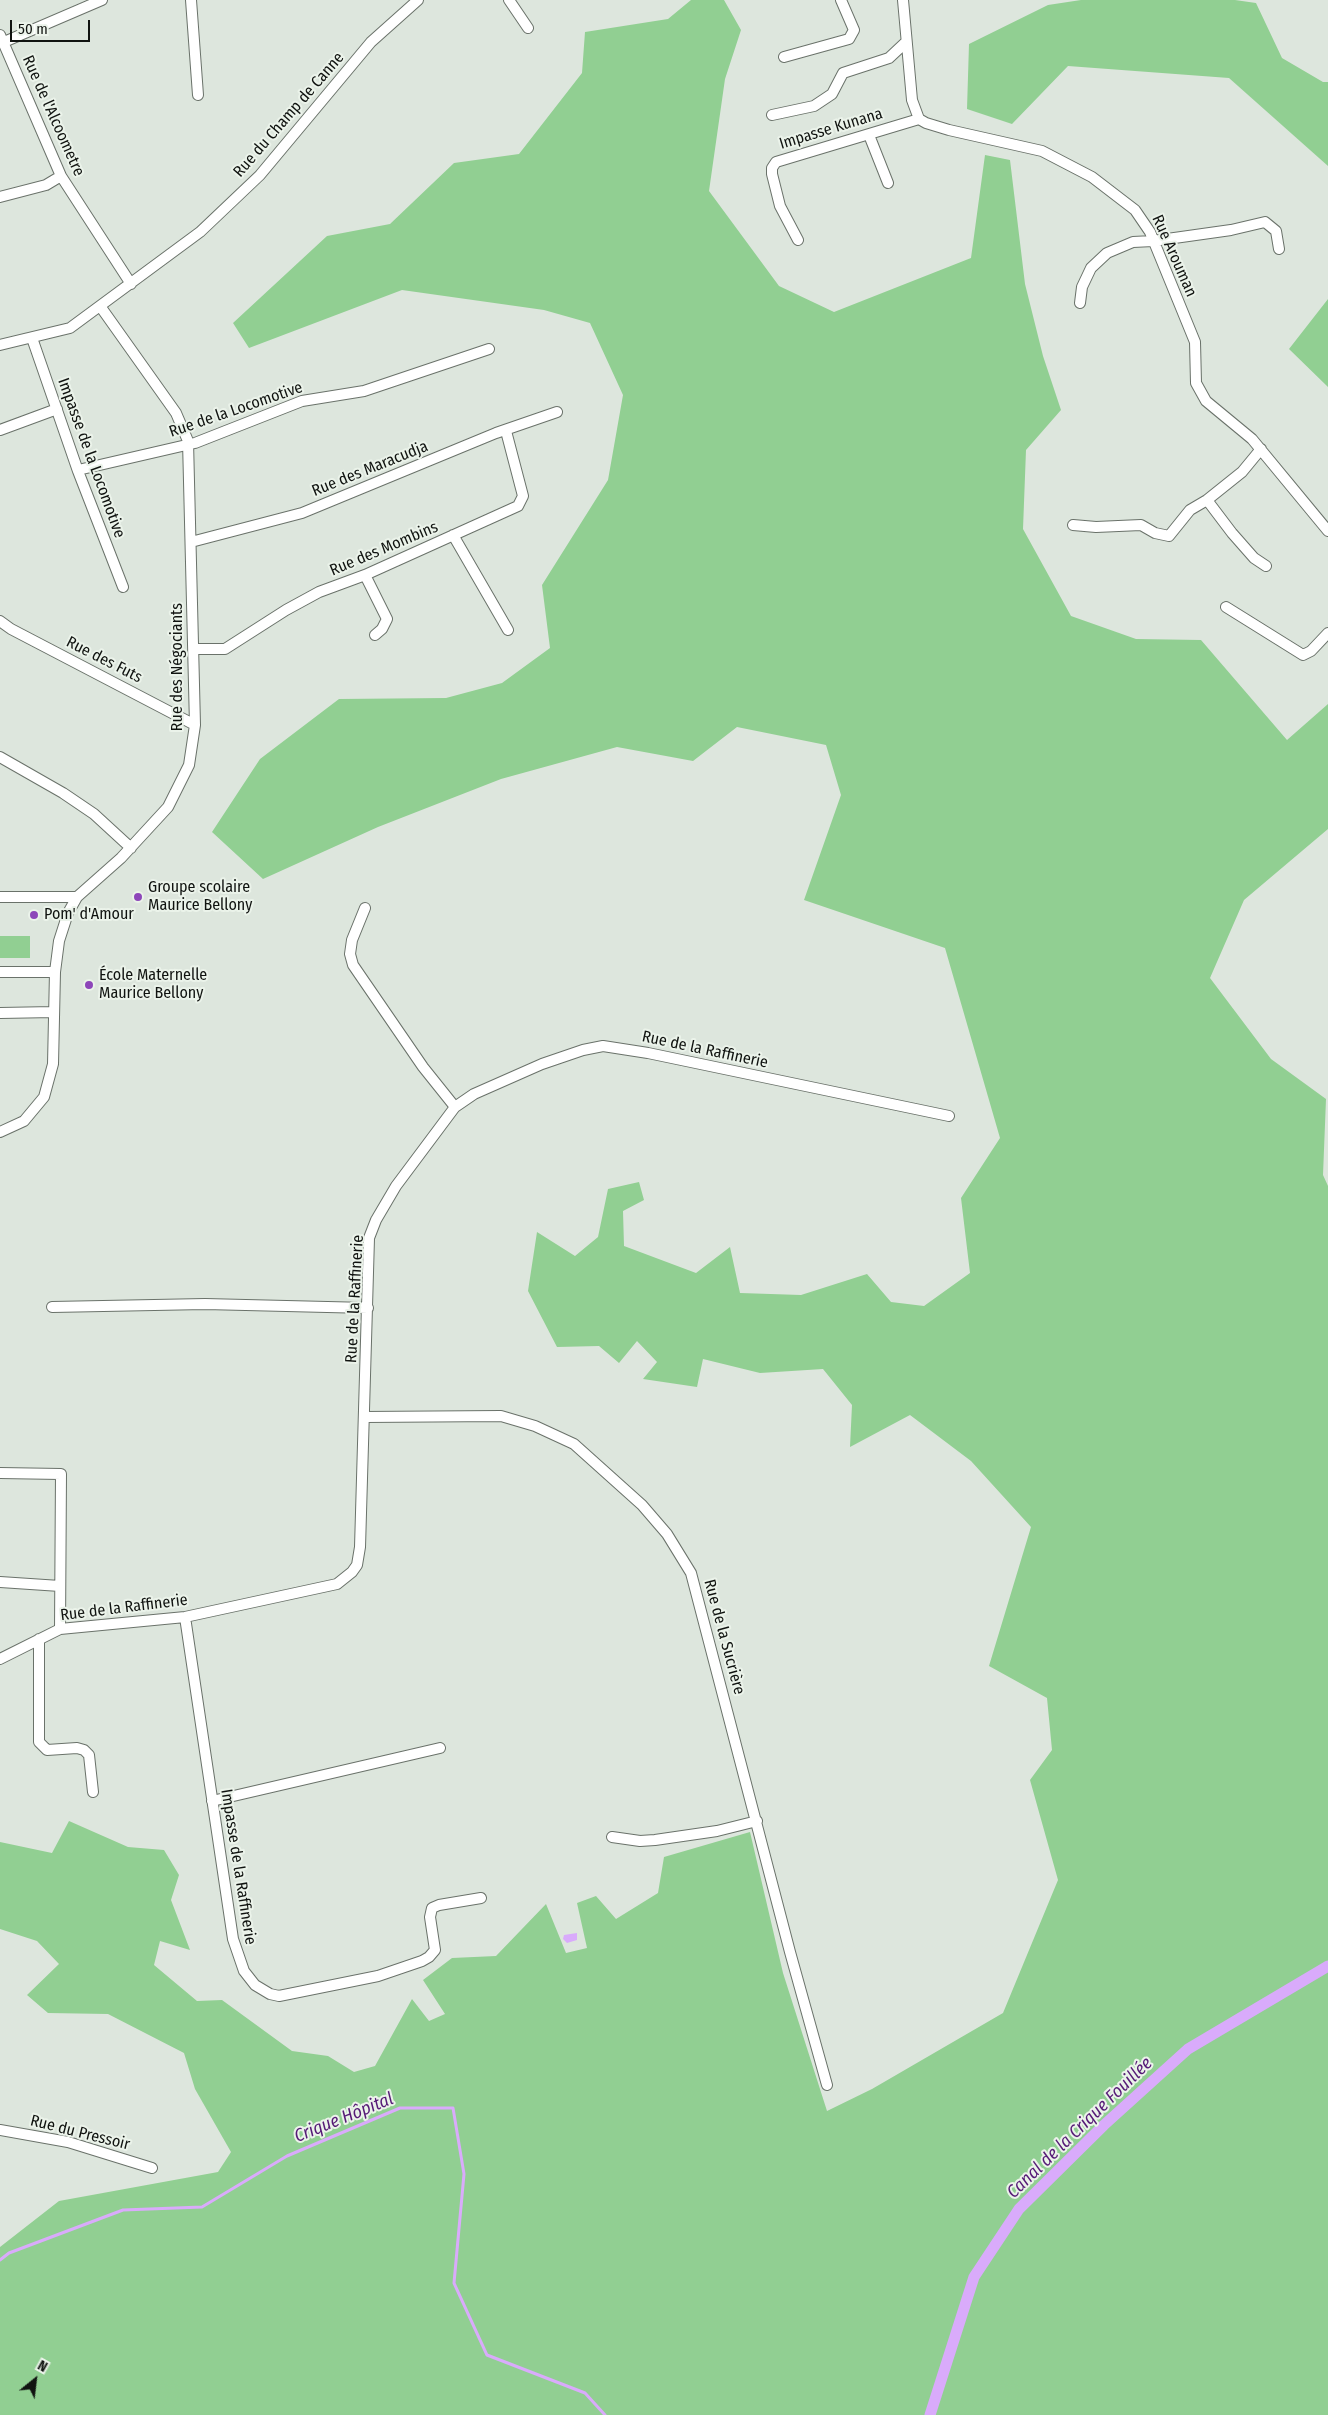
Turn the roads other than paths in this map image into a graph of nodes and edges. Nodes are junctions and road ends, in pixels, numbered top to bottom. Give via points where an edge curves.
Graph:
1 (102, 0) edge
2 (191, 0) edge
3 (418, 0) edge
4 (509, 0) edge
5 (840, 0) edge
6 (903, 0) edge
7 (528, 28) dead end
8 (2, 38) edge
9 (905, 43) junction
10 (784, 57) dead end
11 (198, 95) dead end
12 (772, 115) dead end
13 (919, 119) junction
14 (869, 135) junction
15 (61, 176) junction
16 (888, 183) dead end
17 (0, 197) edge
18 (798, 240) dead end
19 (1153, 242) junction
20 (1279, 249) dead end
21 (131, 284) junction
22 (1080, 303) dead end
23 (100, 306) junction
24 (32, 338) junction
25 (0, 345) edge
26 (489, 350) dead end
27 (57, 409) junction
28 (557, 412) dead end
29 (0, 430) edge
30 (506, 431) junction
31 (188, 445) junction
32 (1261, 449) junction
33 (78, 470) junction
34 (1207, 500) junction
35 (1074, 525) dead end
36 (1328, 531) edge
37 (453, 535) junction
38 (191, 542) junction
39 (1266, 566) dead end
40 (365, 575) junction
41 (123, 587) dead end
42 (1226, 607) dead end
43 (0, 621) edge
44 (508, 630) dead end
45 (1328, 633) edge
46 (375, 635) dead end
47 (194, 649) junction
48 (195, 724) junction
49 (0, 758) edge
50 (131, 848) junction
51 (0, 897) edge
52 (77, 897) junction
53 (365, 908) dead end
54 (0, 972) edge
55 (55, 972) junction
56 (54, 1012) junction
57 (0, 1013) edge
58 (455, 1107) junction
59 (949, 1116) dead end
60 (0, 1132) edge
61 (52, 1307) dead end
62 (368, 1308) junction
63 (365, 1417) junction
64 (0, 1473) edge
65 (0, 1582) edge
66 (60, 1586) junction
67 (185, 1617) junction
68 (60, 1629) junction
69 (39, 1639) junction
70 (0, 1659) edge
71 (440, 1748) dead end
72 (93, 1792) dead end
73 (212, 1801) junction
74 (757, 1821) junction
75 (612, 1837) dead end
76 (481, 1898) dead end
77 (827, 2085) dead end
78 (0, 2130) edge
79 (152, 2168) dead end

1 - 8 street
2 - 11 street
3 - 21 street, Rue du Champ de Canne via 371,42 260,175 200,232
4 - 7 street
5 - 10 street via 854,30 850,39
6 - 9 street
8 - 15 street, Rue de l'Alcoometre
9 - 12 street via 889,58 843,73 832,94 814,106
9 - 13 street via 912,100
13 - 14 street, Impasse Kunana
13 - 19 street, Rue Arouman via 949,130 1042,151 1092,177 1135,210
14 - 16 street
14 - 18 street, Impasse Kunana via 776,162 772,174 780,206
15 - 17 street via 46,185
15 - 21 street, Rue de l'Alcoometre
19 - 20 street via 1265,222 1276,231
19 - 22 street via 1133,242 1107,253 1091,268 1082,287
19 - 32 street, Rue Arouman via 1195,342 1196,383 1206,401
21 - 23 street, Rue du Champ de Canne
23 - 24 street, Rue du Champ de Canne via 70,328
23 - 31 street, Rue des Négociants via 176,413
24 - 25 street, Rue du Champ de Canne
24 - 27 street, Impasse de la Locomotive
26 - 31 street, Rue de la Locomotive via 364,391 302,400
27 - 29 street
27 - 33 street, Impasse de la Locomotive
28 - 30 street, Rue des Maracudja
30 - 37 street, Rue des Mombins via 524,496 522,501 518,506
30 - 38 street, Rue des Maracudja via 496,432 302,512
31 - 33 street, Rue de la Locomotive
31 - 38 street, Rue des Négociants
32 - 34 street via 1242,472
32 - 36 street, Rue Arouman
33 - 41 street, Impasse de la Locomotive
34 - 35 street via 1190,510 1168,536 1155,533 1141,524
34 - 39 street via 1254,558
37 - 40 street, Rue des Mombins
37 - 44 street
38 - 47 street, Rue des Négociants
40 - 46 street via 388,619
40 - 47 street, Rue des Mombins via 304,600 225,649
42 - 45 street via 1303,655
43 - 48 street, Rue des Futs
47 - 48 street, Rue des Négociants
48 - 50 street, Rue des Négociants via 189,765 168,807
49 - 50 street via 86,809
50 - 52 street, Rue des Négociants
51 - 52 street
52 - 55 street, Rue des Négociants via 59,941
53 - 58 street via 352,940 350,954 353,965
54 - 55 street
55 - 56 street, Rue des Négociants
56 - 57 street
56 - 60 street, Rue des Négociants via 53,1064 44,1097 24,1121
58 - 59 street, Rue de la Raffinerie via 474,1094 542,1064 603,1046
58 - 62 street, Rue de la Raffinerie via 396,1186 376,1220 370,1238
61 - 62 street via 205,1304
62 - 63 street, Rue de la Raffinerie
63 - 67 street, Rue de la Raffinerie via 360,1554 346,1579 338,1584
63 - 74 street, Rue de la Sucrière via 501,1416 535,1426 574,1444 642,1505 667,1534 691,1573
64 - 66 street via 61,1474
65 - 66 street
66 - 68 street
67 - 68 street, Rue de la Raffinerie
67 - 73 street, Impasse de la Raffinerie
68 - 69 street, Rue de la Raffinerie
69 - 70 street, Rue de la Raffinerie
69 - 72 street via 39,1742 47,1750 84,1750 89,1755
71 - 73 street
73 - 76 street, Impasse de la Raffinerie via 236,1952 249,1978 270,1994 280,1996 378,1976 422,1961 435,1950 430,1918 432,1908
74 - 75 street via 717,1831 655,1840
74 - 77 street, Rue de la Sucrière
78 - 79 street, Rue du Pressoir via 68,2142

